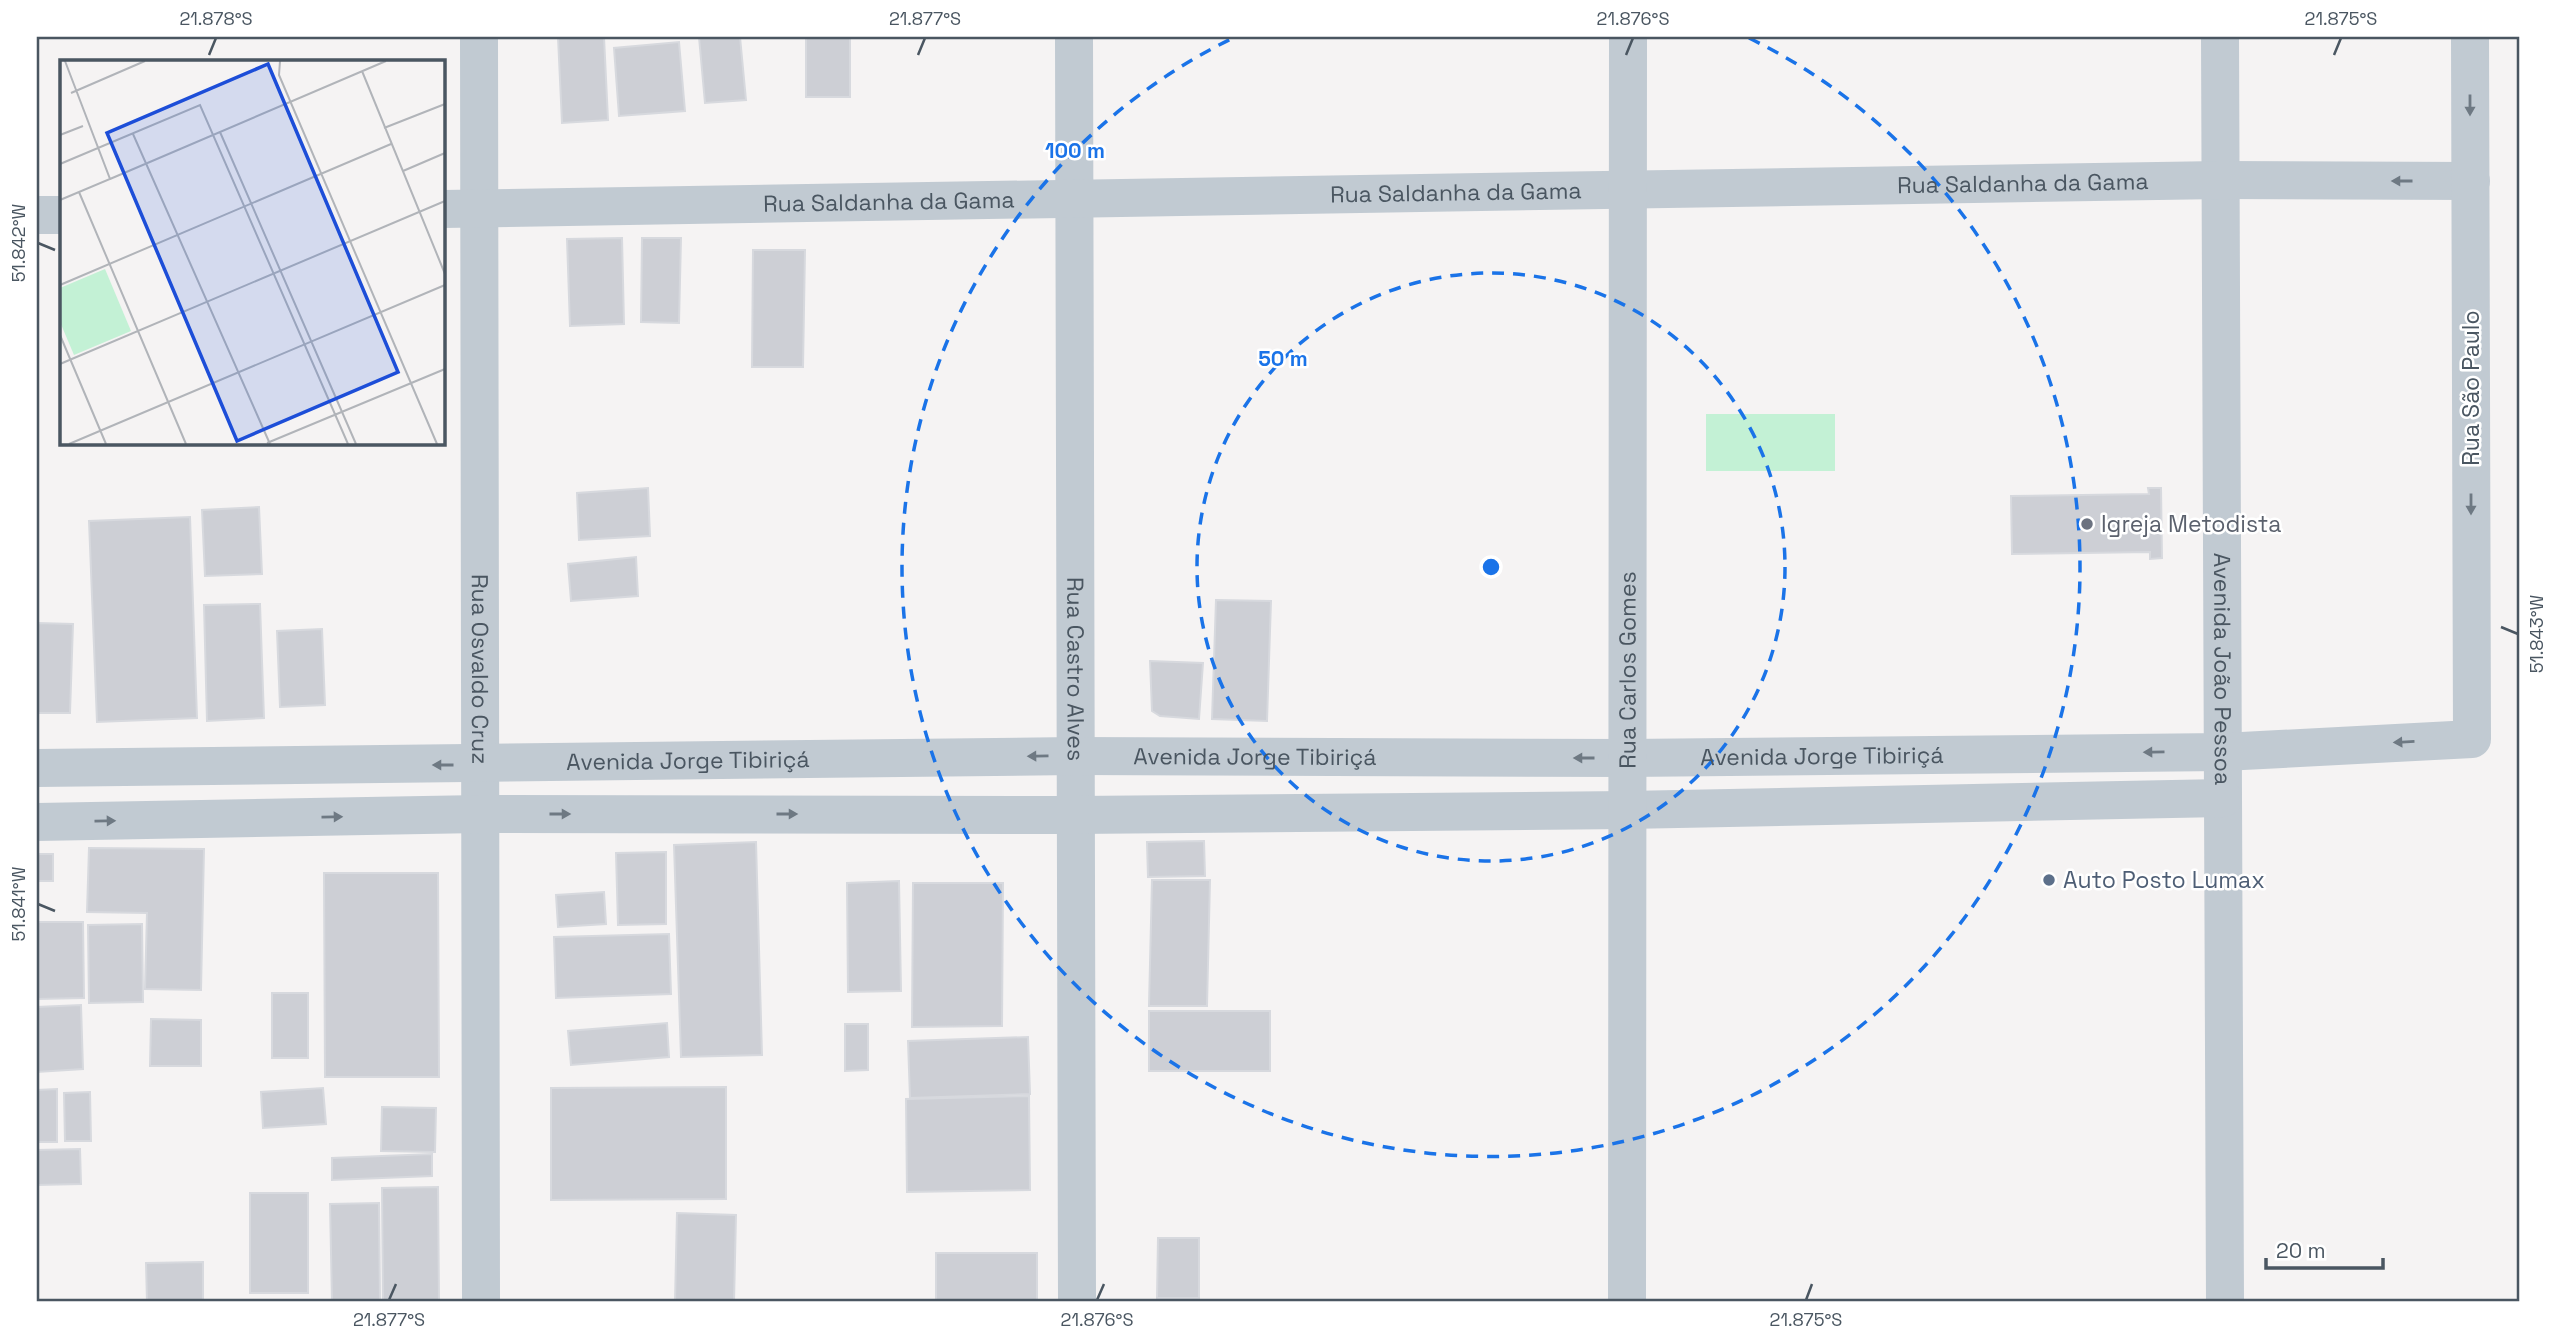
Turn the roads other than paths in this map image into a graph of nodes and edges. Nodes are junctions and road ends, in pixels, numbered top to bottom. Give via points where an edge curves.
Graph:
1 (479, 37) edge
2 (1074, 37) edge
3 (1628, 37) edge
4 (2220, 37) edge
5 (2470, 37) edge
6 (2220, 180) junction
7 (2470, 181) junction
8 (1628, 190) junction
9 (1075, 199) junction
10 (461, 208) edge
11 (37, 215) edge
12 (60, 215) edge
13 (2472, 739) joint
14 (2223, 752) junction
15 (1076, 756) junction
16 (1627, 758) junction
17 (480, 765) junction
18 (37, 768) edge
19 (2223, 798) junction
20 (1627, 810) junction
21 (480, 814) junction
22 (1076, 815) junction
23 (37, 822) edge
24 (481, 1302) edge
25 (1077, 1302) edge
26 (1627, 1302) edge
27 (2225, 1302) edge

1 - 10 street, Rua Osvaldo Cruz
2 - 9 street, Rua Castro Alves
3 - 8 street, Rua Carlos Gomes
4 - 6 street, Avenida João Pessoa
5 -> 7 street, Rua São Paulo
7 -> 6 street, Rua Saldanha da Gama
6 - 8 street, Rua Saldanha da Gama
6 - 14 street, Avenida João Pessoa
7 -> 13 street, Rua São Paulo
8 - 9 street, Rua Saldanha da Gama
8 - 16 street, Rua Carlos Gomes
9 - 10 street, Rua Saldanha da Gama
9 - 15 street, Rua Castro Alves
10 - 17 street, Rua Osvaldo Cruz
11 - 12 street
13 -> 14 street, Avenida Jorge Tibiriçá
14 -> 16 street, Avenida Jorge Tibiriçá
14 - 19 street, Avenida João Pessoa
16 -> 15 street, Avenida Jorge Tibiriçá
15 -> 17 street, Avenida Jorge Tibiriçá
15 - 22 street, Rua Castro Alves
16 - 20 street, Rua Carlos Gomes
17 -> 18 street, Avenida Jorge Tibiriçá
17 - 21 street, Rua Osvaldo Cruz
19 - 20 street
19 - 27 street, Avenida João Pessoa
20 - 22 street
20 - 26 street, Rua Carlos Gomes
21 -> 22 street
23 -> 21 street
21 - 24 street, Rua Osvaldo Cruz
22 - 25 street, Rua Castro Alves

